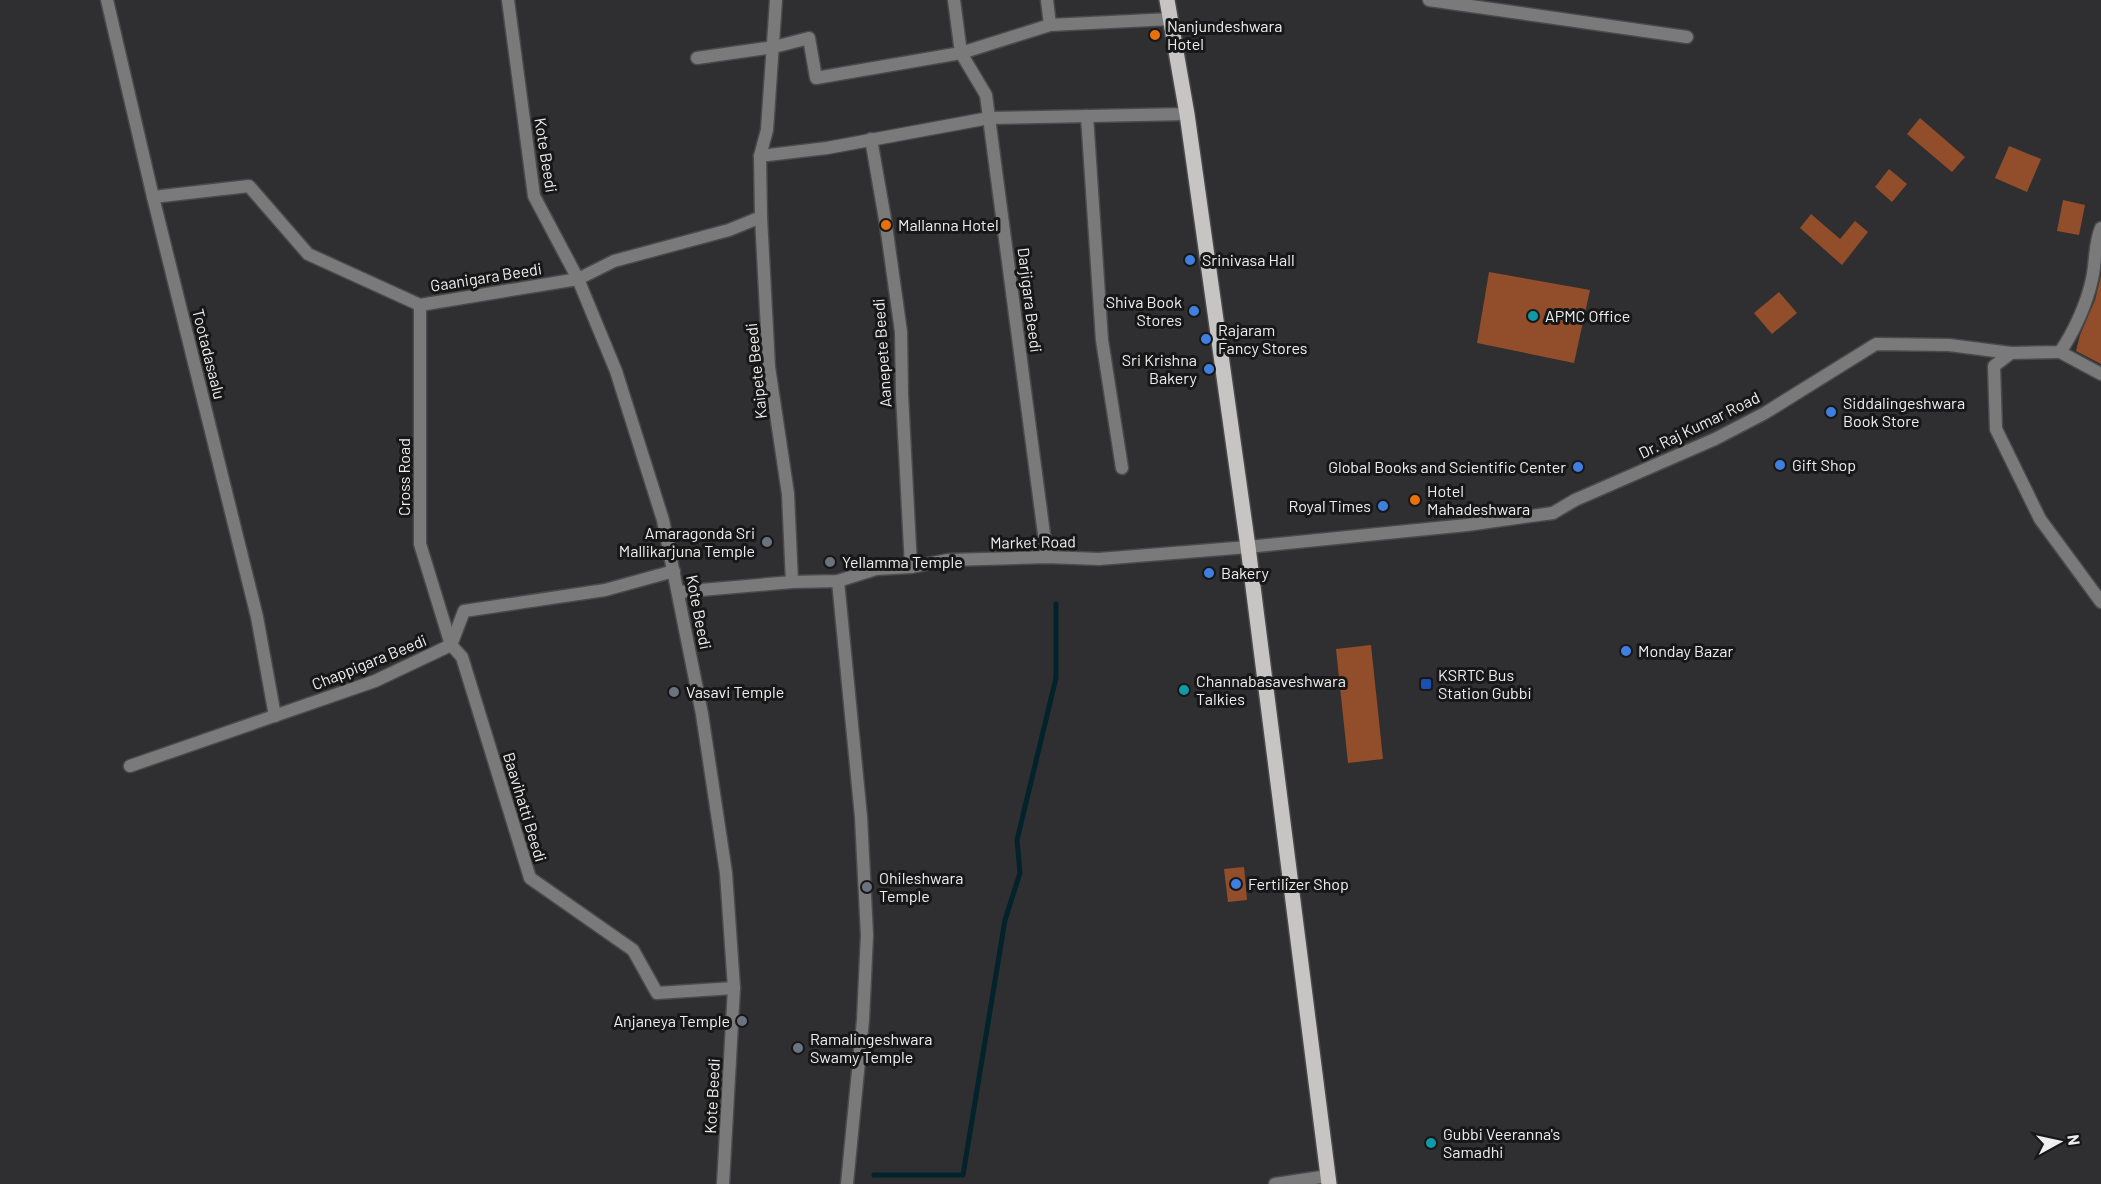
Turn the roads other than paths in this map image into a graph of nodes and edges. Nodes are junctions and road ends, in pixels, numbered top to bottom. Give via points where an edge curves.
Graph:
1 (107, 0) edge
2 (508, 0) edge
3 (776, 0) edge
4 (954, 0) edge
5 (1047, 0) edge
6 (1167, 0) edge
7 (1429, 0) edge
8 (1171, 19) junction
9 (1050, 25) junction
10 (1687, 37) dead end
11 (774, 47) junction
12 (961, 53) junction
13 (698, 58) dead end
14 (1187, 114) junction
15 (1087, 116) junction
16 (988, 118) junction
17 (871, 139) junction
18 (760, 156) junction
19 (153, 196) junction
20 (760, 217) junction
21 (2101, 228) edge
22 (578, 279) junction
23 (420, 305) junction
24 (2060, 352) junction
25 (2011, 353) junction
26 (2101, 374) edge
27 (1122, 468) dead end
28 (1248, 547) junction
29 (1047, 557) junction
30 (911, 567) junction
31 (674, 571) junction
32 (838, 581) junction
33 (792, 582) junction
34 (678, 592) junction
35 (2101, 603) edge
36 (451, 645) junction
37 (275, 716) junction
38 (130, 766) dead end
39 (734, 988) junction
40 (1328, 1180) edge
41 (723, 1184) edge
42 (848, 1184) edge
43 (1275, 1184) edge

1 - 19 street, Tootadasaalu
2 - 22 street, Kote Beedi via 534,196
3 - 11 street, Kaipete Beedi
4 - 12 street
5 - 9 street
6 - 8 main road
7 - 10 street
8 - 9 street
8 - 14 main road
9 - 12 street
11 - 12 street via 809,38 816,78
11 - 13 street
11 - 18 street, Kaipete Beedi via 767,130
12 - 16 street, Darjigara Beedi via 986,95
14 - 15 street
14 - 28 main road
15 - 16 street
15 - 27 street via 1102,340
16 - 17 street
16 - 29 street, Darjigara Beedi via 1009,239
17 - 18 street
17 - 30 street, Aanepete Beedi via 901,332
18 - 20 street, Kaipete Beedi
19 - 23 street, Gaanigara Beedi via 249,186 308,254
19 - 37 street, Tootadasaalu via 257,617
20 - 22 street, Gaanigara Beedi via 729,230 614,261
20 - 33 street, Kaipete Beedi via 770,367 788,494
21 - 24 street via 2092,278 2072,336
22 - 23 street, Gaanigara Beedi
22 - 31 street, Kote Beedi via 616,371 663,520
23 - 36 street, Cross Road via 420,544
24 - 25 street, Dr. Raj Kumar Road
24 - 26 street
25 - 28 street, Dr. Raj Kumar Road via 1949,345 1876,344 1765,413 1553,513
25 - 35 street via 1994,366 1996,429 2040,519
28 - 29 street, Market Road via 1099,559
28 - 40 main road
29 - 30 street, Market Road via 948,560
30 - 32 street, Market Road via 876,569
31 - 34 street, Kote Beedi
31 - 36 street, Chappigara Beedi via 604,590 464,611
32 - 33 street, Market Road
32 - 42 street via 861,818 867,935
33 - 34 street, Market Road
34 - 39 street, Kote Beedi via 702,714 726,873
36 - 37 street, Chappigara Beedi via 375,681
36 - 39 street, Baavihatti Beedi via 462,657 530,878 633,950 657,993
37 - 38 street, Chappigara Beedi
39 - 41 street, Kote Beedi
40 - 43 street

